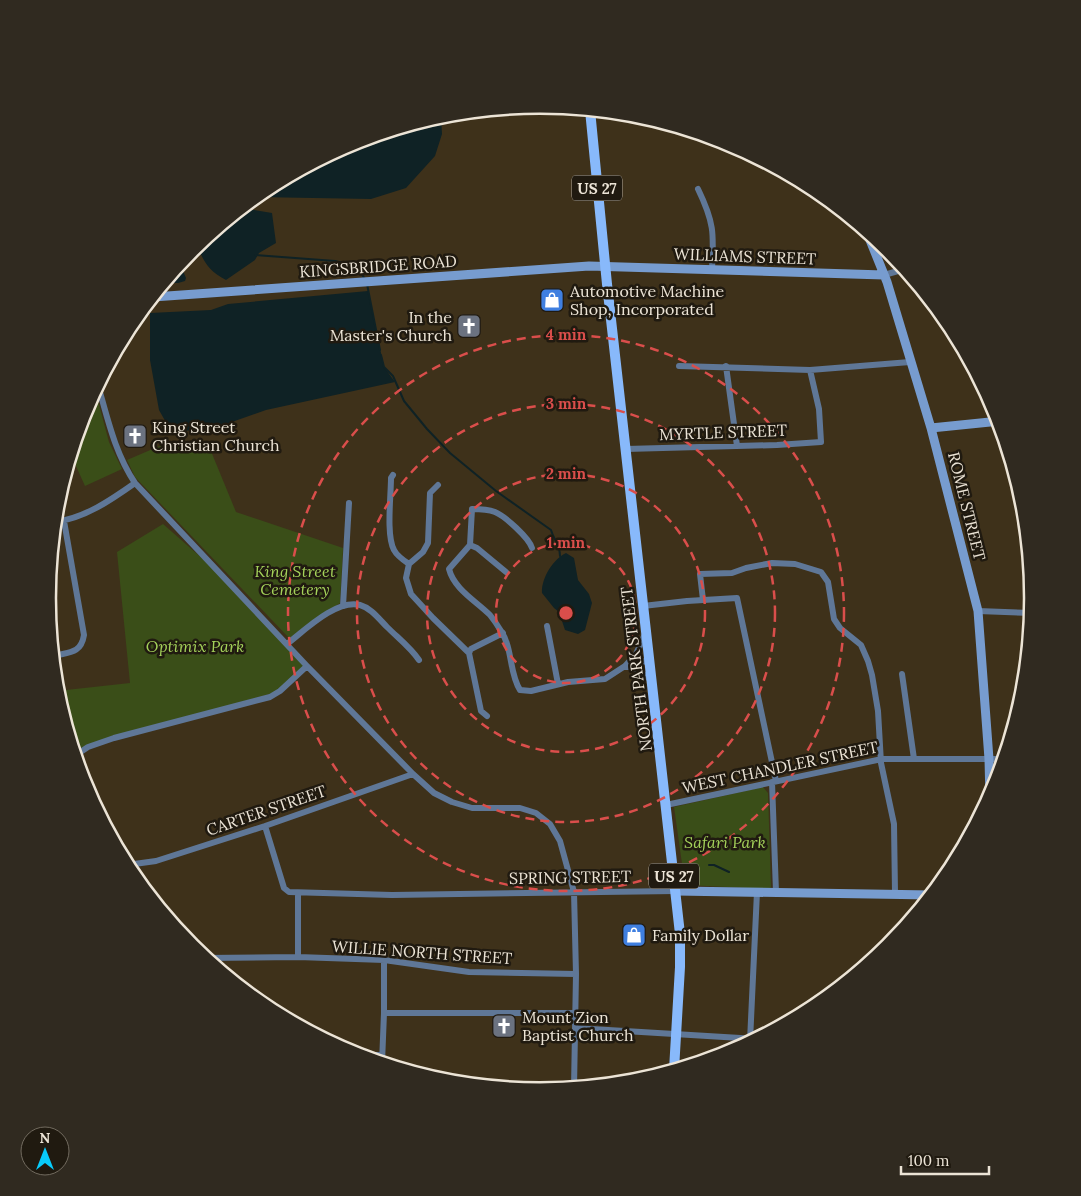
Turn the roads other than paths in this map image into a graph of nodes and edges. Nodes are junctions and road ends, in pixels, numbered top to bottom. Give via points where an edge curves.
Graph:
1 (591, 117) edge
2 (698, 189) dead end
3 (872, 246) edge
4 (605, 266) junction
5 (712, 269) junction
6 (897, 271) edge
7 (884, 275) junction
8 (162, 296) edge
9 (910, 362) junction
10 (679, 366) dead end
11 (726, 366) junction
12 (810, 370) junction
13 (101, 395) edge
14 (991, 422) edge
15 (931, 428) junction
16 (737, 446) junction
17 (626, 449) junction
18 (393, 476) dead end
19 (135, 483) junction
20 (438, 485) dead end
21 (349, 503) dead end
22 (64, 521) joint
23 (470, 544) junction
24 (532, 548) dead end
25 (409, 564) junction
26 (506, 572) dead end
27 (703, 600) junction
28 (342, 606) junction
29 (643, 606) junction
30 (978, 610) junction
31 (1025, 613) edge
32 (547, 626) dead end
33 (646, 631) junction
34 (503, 633) junction
35 (287, 644) junction
36 (469, 652) junction
37 (59, 654) edge
38 (418, 660) dead end
39 (650, 660) junction
40 (307, 666) junction
41 (625, 666) junction
42 (902, 674) dead end
43 (652, 682) junction
44 (558, 684) junction
45 (487, 716) dead end
46 (81, 751) edge
47 (882, 759) junction
48 (914, 759) junction
49 (989, 759) junction
50 (997, 759) edge
51 (413, 774) junction
52 (990, 779) edge
53 (774, 782) junction
54 (666, 805) junction
55 (265, 826) junction
56 (136, 864) edge
57 (676, 891) junction
58 (574, 892) junction
59 (757, 892) junction
60 (776, 892) junction
61 (298, 893) junction
62 (895, 893) junction
63 (924, 895) edge
64 (298, 957) junction
65 (217, 958) edge
66 (384, 960) junction
67 (576, 974) junction
68 (575, 1012) junction
69 (384, 1013) junction
70 (575, 1028) junction
71 (752, 1033) edge
72 (676, 1034) junction
73 (739, 1039) edge
74 (382, 1056) edge
75 (674, 1063) edge
76 (574, 1081) edge

1 - 4 main road, US 27
2 - 5 street via 713,227
3 - 7 street, ROME STREET
4 - 5 street, WILLIAMS STREET
4 - 8 street, KINGSBRIDGE ROAD
4 - 17 main road, NORTH PARK STREET / US 27
5 - 7 street, WILLIAMS STREET
6 - 7 street
7 - 9 street, ROME STREET
9 - 12 street
9 - 15 street, ROME STREET
10 - 11 street
11 - 12 street
11 - 16 street
12 - 16 street, MYRTLE STREET via 819,409 821,442
13 - 19 street via 114,444
14 - 15 street
15 - 30 street, ROME STREET
16 - 17 street, MYRTLE STREET
17 - 29 main road, NORTH PARK STREET / US 27
18 - 25 street via 390,536 394,551
19 - 22 street via 86,513
19 - 35 street
20 - 25 street via 430,493 428,542
21 - 28 street
22 - 37 street via 84,635 77,650
23 - 24 street via 472,509 485,509 497,513 520,532
23 - 26 street
23 - 34 street via 449,569 460,588
25 - 36 street via 406,578 411,594
27 - 29 street
27 - 47 street via 700,574 732,573 772,563 795,564 821,572 828,582 834,619 860,645 868,661 878,711
27 - 53 street via 737,598
28 - 35 street
28 - 38 street via 362,606 372,612
29 - 33 main road, NORTH PARK STREET / US 27
30 - 31 street
30 - 49 street, ROME STREET
32 - 44 street
33 - 39 main road, NORTH PARK STREET / US 27
33 - 41 street via 636,654
34 - 36 street via 471,648
34 - 44 street via 520,690 531,691
35 - 40 street
36 - 45 street via 481,711
39 - 41 street
39 - 43 main road, NORTH PARK STREET / US 27
40 - 46 street via 270,697 114,738
40 - 51 street
41 - 43 street via 638,670
41 - 44 street via 605,679
42 - 48 street
43 - 54 main road, NORTH PARK STREET / US 27
47 - 48 street, WEST CHANDLER STREET
47 - 53 street, WEST CHANDLER STREET
47 - 62 street via 894,824
48 - 49 street, WEST CHANDLER STREET
49 - 50 street, WEST CHANDLER STREET
49 - 52 street, ROME STREET
51 - 55 street, CARTER STREET
51 - 58 street via 434,793 452,802 472,808 520,808 536,813 550,824 560,841
53 - 54 street, WEST CHANDLER STREET
53 - 60 street
54 - 57 main road, NORTH PARK STREET / US 27
55 - 56 street, CARTER STREET
55 - 61 street via 284,888
57 - 58 street, SPRING STREET
57 - 59 street, SPRING STREET
57 - 72 main road, NORTH PARK STREET / US 27 via 680,934
58 - 61 street, SPRING STREET
58 - 67 street
59 - 60 street, SPRING STREET
59 - 71 street
60 - 62 street, SPRING STREET
61 - 64 street
62 - 63 street, SPRING STREET
64 - 65 street, WILLIE NORTH STREET
64 - 66 street, WILLIE NORTH STREET
66 - 67 street, WILLIE NORTH STREET via 469,972
66 - 69 street
67 - 68 street
68 - 69 street
68 - 70 street
69 - 74 street
70 - 72 street
70 - 76 street
72 - 73 street
72 - 75 main road, NORTH PARK STREET / US 27

